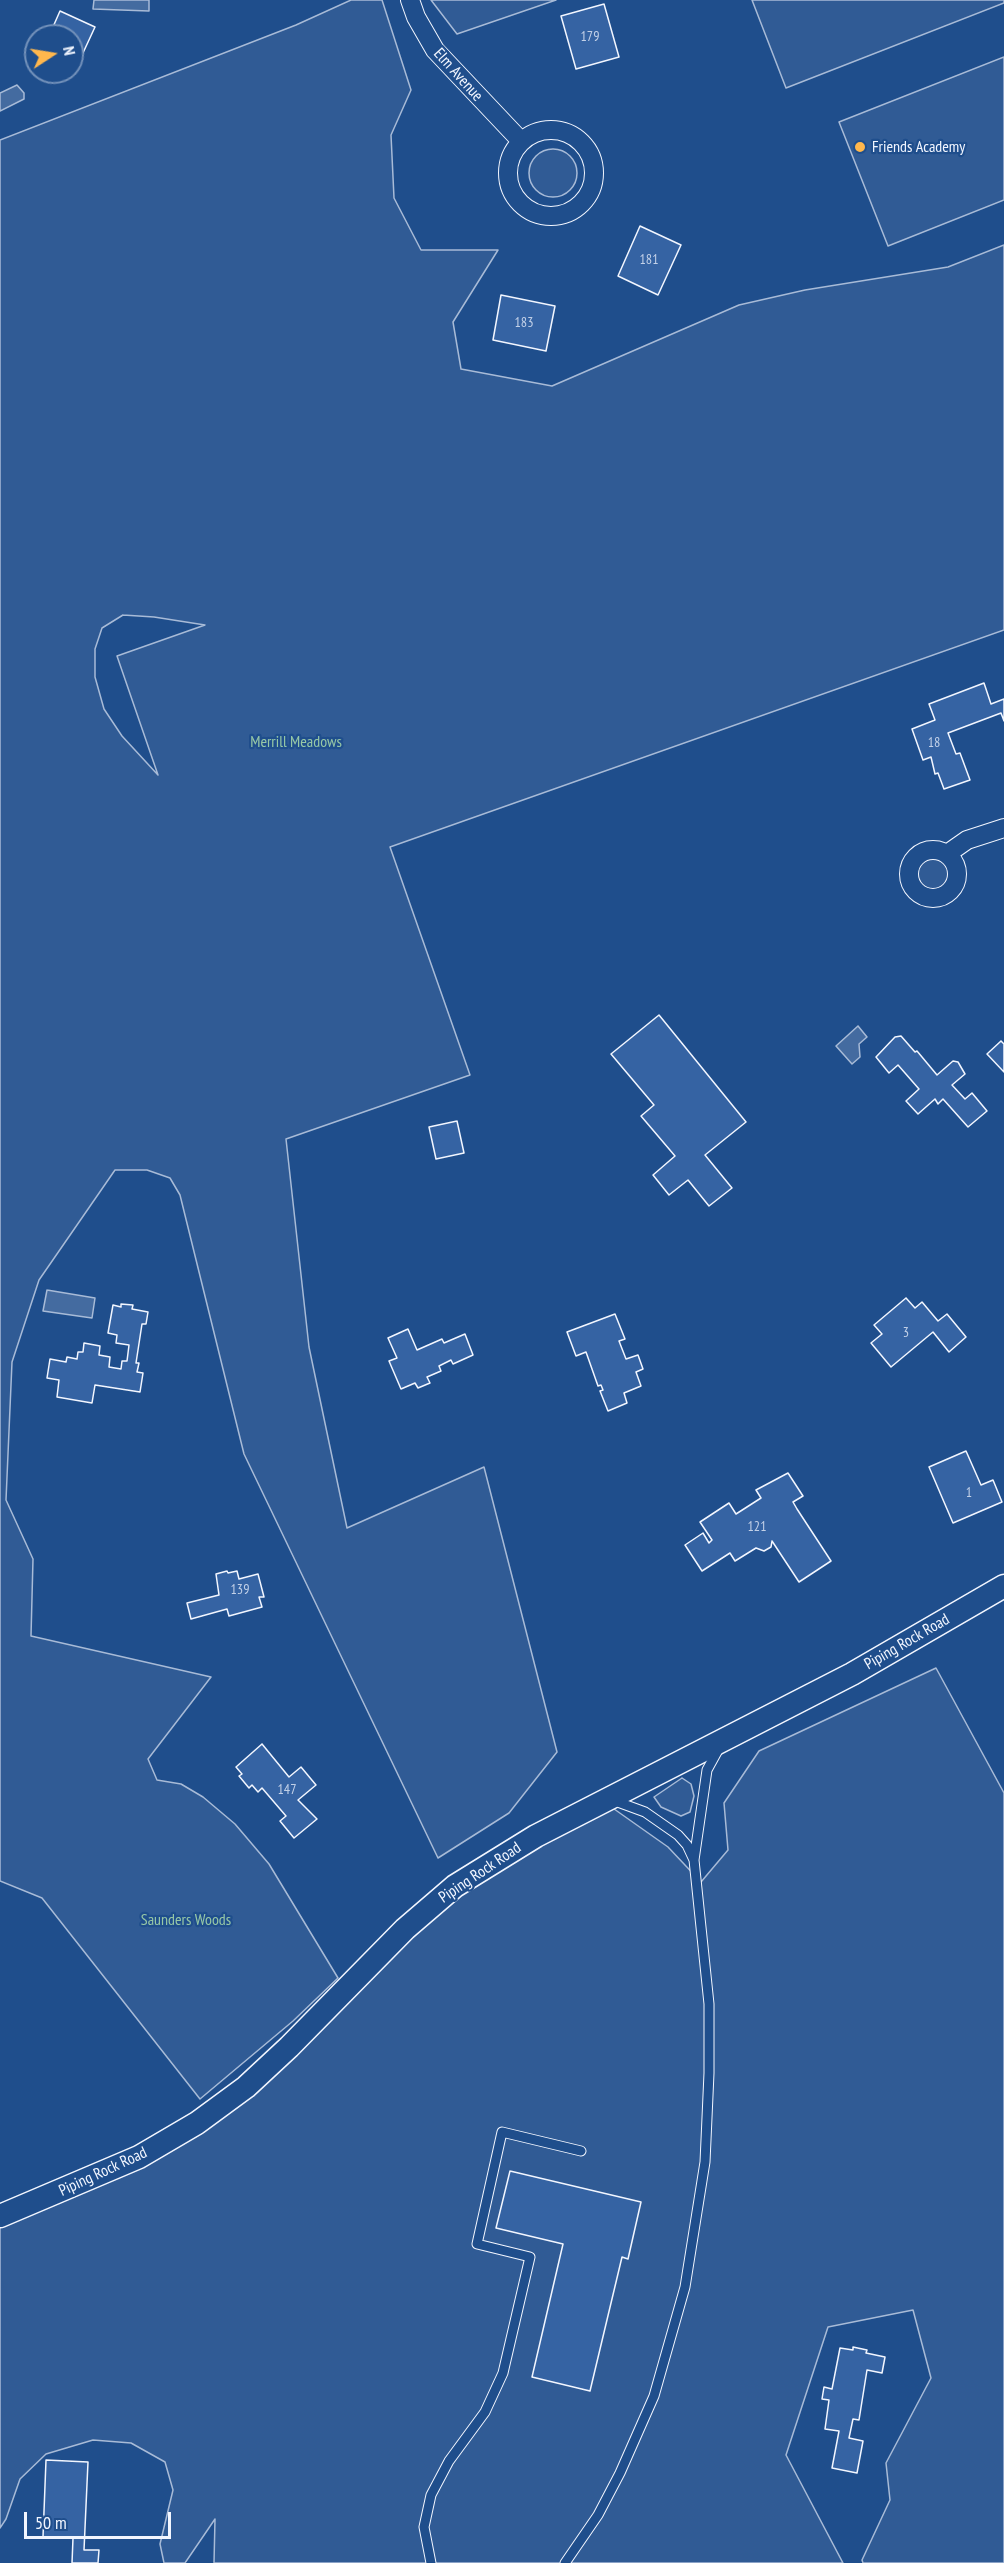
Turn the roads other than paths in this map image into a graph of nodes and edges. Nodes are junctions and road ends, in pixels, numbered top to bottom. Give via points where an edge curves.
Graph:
1 (410, 0) edge
2 (520, 140) junction
3 (1004, 828) edge
4 (947, 854) dead end
5 (1004, 1586) edge
6 (725, 1739) junction
7 (606, 1799) junction
8 (694, 1860) junction
9 (581, 2151) dead end
10 (0, 2216) edge
11 (431, 2563) edge
12 (565, 2563) edge

1 - 2 street, Elm Avenue via 435,50
2 - 2 street via 513,148 507,173 516,200 540,215 554,217 580,206 594,180 592,159 580,141 555,129 540,130
3 - 4 street via 967,840
5 - 6 street, Piping Rock Road via 852,1674
6 - 7 street, Piping Rock Road
6 - 8 lane via 707,1770
7 - 8 lane via 645,1812 678,1835
7 - 10 street, Piping Rock Road via 455,1886 405,1929 246,2087 197,2123 139,2157
8 - 12 lane via 709,2004 709,2073 705,2162 685,2287 654,2396 620,2473
9 - 11 lane via 502,2132 477,2244 530,2257 503,2373 485,2412 449,2461 431,2495 424,2527

